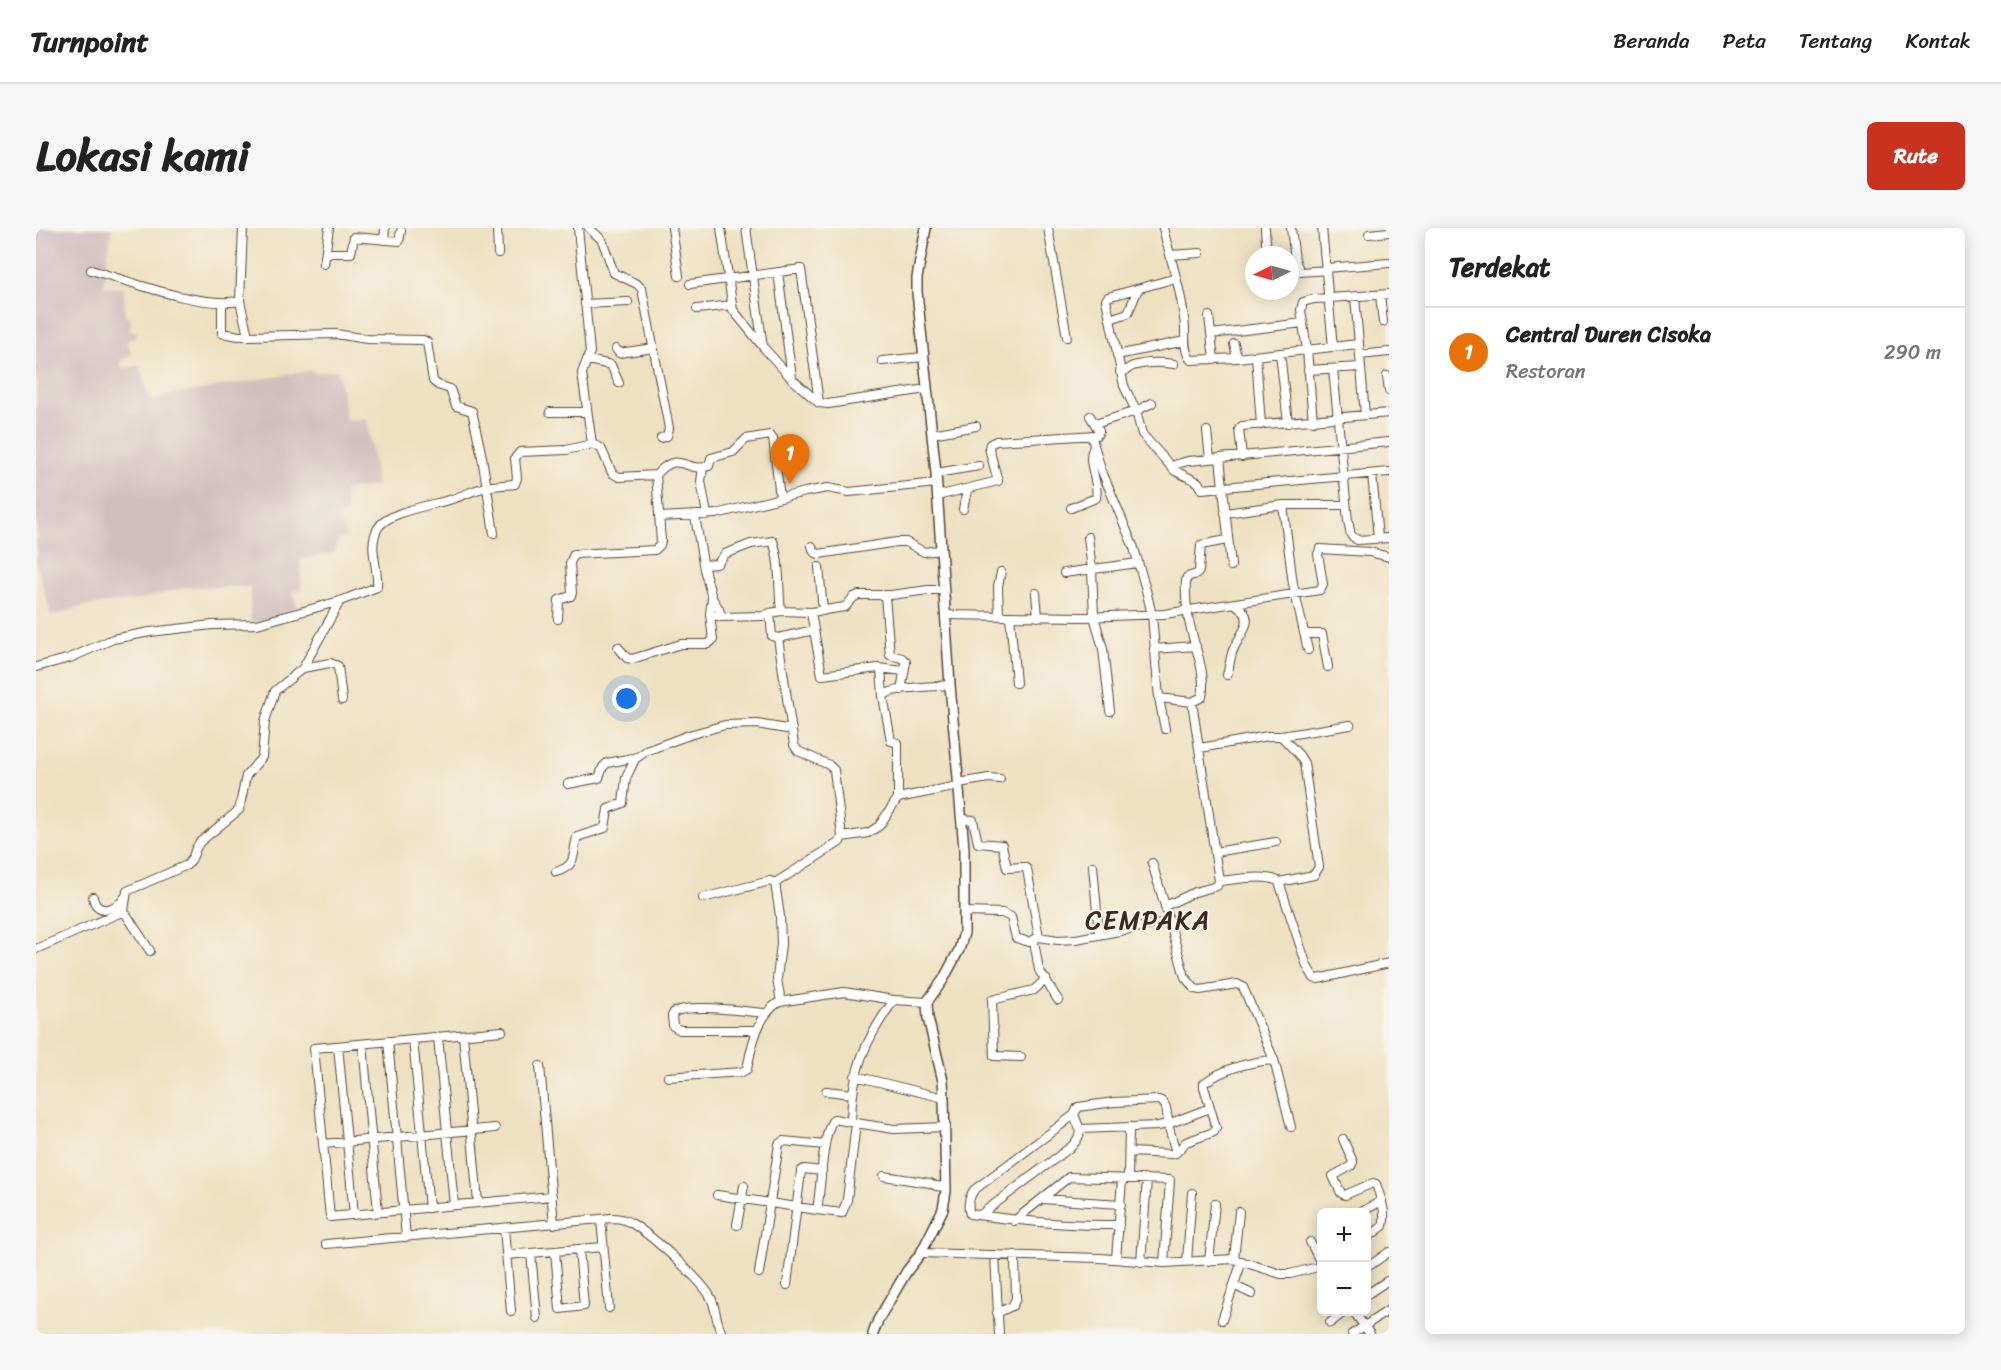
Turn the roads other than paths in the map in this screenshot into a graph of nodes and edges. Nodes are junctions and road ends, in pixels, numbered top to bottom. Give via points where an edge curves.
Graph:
1 (243, 228) edge
2 (329, 228) edge
3 (385, 228) edge
4 (497, 228) edge
5 (578, 228) edge
6 (589, 228) edge
7 (664, 228) edge
8 (672, 228) edge
9 (721, 228) edge
10 (746, 228) edge
11 (926, 228) edge
12 (1048, 228) edge
13 (1163, 228) edge
14 (1265, 228) edge
15 (1292, 228) edge
16 (1322, 228) edge
17 (400, 231) dead end
18 (1389, 232) edge
19 (1370, 234) dead end
20 (384, 240) junction
21 (674, 242) junction
22 (1266, 243) dead end
23 (1293, 246) edge
24 (326, 253) junction
25 (498, 253) dead end
26 (1200, 253) dead end
27 (1170, 255) junction
28 (1389, 263) edge
29 (324, 264) dead end
30 (1326, 269) junction
31 (91, 270) dead end
32 (1299, 270) edge
33 (778, 272) junction
34 (679, 276) dead end
35 (753, 276) junction
36 (1176, 278) junction
37 (729, 279) junction
38 (690, 284) dead end
39 (1138, 289) junction
40 (1389, 294) edge
41 (1380, 295) junction
42 (1355, 297) junction
43 (1329, 299) junction
44 (240, 301) junction
45 (222, 302) junction
46 (628, 302) dead end
47 (585, 304) junction
48 (732, 305) junction
49 (697, 309) dead end
50 (1209, 316) dead end
51 (1110, 320) junction
52 (1383, 322) dead end
53 (1303, 323) junction
54 (1210, 334) junction
55 (248, 336) junction
56 (1067, 337) dead end
57 (1185, 341) junction
58 (1234, 344) dead end
59 (1358, 344) junction
60 (1334, 347) junction
61 (654, 348) junction
62 (764, 348) junction
63 (616, 349) dead end
64 (1307, 350) junction
65 (1389, 352) edge
66 (1280, 354) junction
67 (1117, 355) junction
68 (1360, 355) junction
69 (1256, 356) junction
70 (923, 357) junction
71 (1236, 358) junction
72 (588, 360) junction
73 (1214, 360) junction
74 (882, 361) dead end
75 (1174, 364) dead end
76 (1361, 367) junction
77 (1333, 369) junction
78 (1308, 370) junction
79 (1120, 372) junction
80 (1388, 376) dead end
81 (792, 379) junction
82 (619, 383) dead end
83 (926, 389) junction
84 (1389, 391) edge
85 (819, 403) junction
86 (1152, 403) dead end
87 (1136, 411) junction
88 (550, 412) dead end
89 (587, 412) junction
90 (1389, 413) edge
91 (1090, 416) dead end
92 (1365, 416) junction
93 (1337, 419) junction
94 (1312, 421) junction
95 (1288, 423) junction
96 (1095, 424) junction
97 (1261, 425) junction
98 (976, 426) dead end
99 (1207, 431) dead end
100 (932, 434) junction
101 (1091, 435) junction
102 (662, 438) dead end
103 (1389, 442) edge
104 (592, 444) junction
105 (1340, 446) junction
106 (1095, 447) junction
107 (1242, 457) junction
108 (1220, 458) junction
109 (1210, 459) junction
110 (979, 466) dead end
111 (1170, 466) junction
112 (702, 468) junction
113 (1389, 471) edge
114 (1372, 474) junction
115 (656, 475) junction
116 (1344, 477) junction
117 (936, 478) junction
118 (487, 487) junction
119 (1221, 487) junction
120 (967, 490) junction
121 (938, 496) junction
122 (780, 498) junction
123 (1282, 505) junction
124 (1346, 505) junction
125 (1071, 508) dead end
126 (963, 509) dead end
127 (1225, 513) junction
128 (707, 514) junction
129 (696, 516) junction
130 (660, 517) junction
131 (494, 533) dead end
132 (1088, 537) dead end
133 (1378, 538) junction
134 (1389, 538) edge
135 (1227, 540) junction
136 (812, 546) dead end
137 (940, 550) junction
138 (1389, 557) edge
139 (1138, 563) junction
140 (704, 565) junction
141 (1231, 566) dead end
142 (819, 567) dead end
143 (1092, 570) junction
144 (1001, 572) dead end
145 (1064, 573) dead end
146 (943, 590) junction
147 (1036, 593) dead end
148 (1294, 593) junction
149 (885, 596) junction
150 (712, 598) junction
151 (340, 601) junction
152 (1234, 604) junction
153 (781, 611) junction
154 (823, 611) junction
155 (1188, 611) junction
156 (811, 612) junction
157 (710, 614) junction
158 (770, 614) junction
159 (946, 615) junction
160 (1152, 615) junction
161 (999, 616) junction
162 (1010, 616) junction
163 (1094, 616) junction
164 (721, 617) junction
165 (1038, 617) junction
166 (558, 619) dead end
167 (814, 630) junction
168 (1305, 634) junction
169 (778, 638) junction
170 (1196, 646) junction
171 (618, 647) dead end
172 (1154, 649) junction
173 (1308, 650) dead end
174 (36, 667) edge
175 (1328, 667) dead end
176 (303, 668) junction
177 (881, 669) junction
178 (904, 671) junction
179 (1227, 675) dead end
180 (1016, 683) dead end
181 (950, 685) junction
182 (901, 690) junction
183 (883, 696) junction
184 (1159, 698) junction
185 (342, 700) dead end
186 (1192, 702) junction
187 (1110, 711) dead end
188 (1350, 725) dead end
189 (1166, 729) dead end
190 (792, 730) junction
191 (1281, 736) junction
192 (1200, 748) junction
193 (636, 757) junction
194 (1000, 778) dead end
195 (568, 784) dead end
196 (958, 785) junction
197 (898, 798) junction
198 (961, 819) junction
199 (842, 837) junction
200 (1276, 842) dead end
201 (1215, 852) junction
202 (1152, 863) dead end
203 (1093, 866) dead end
204 (556, 872) dead end
205 (1220, 881) junction
206 (1279, 882) junction
207 (775, 883) junction
208 (93, 897) dead end
209 (125, 897) junction
210 (703, 898) dead end
211 (1165, 906) junction
212 (124, 912) junction
213 (964, 912) junction
214 (1168, 922) junction
215 (1099, 934) junction
216 (1037, 939) junction
217 (36, 949) edge
218 (150, 951) dead end
219 (1389, 963) edge
220 (1046, 979) junction
221 (894, 1000) junction
222 (1058, 1000) dead end
223 (782, 1002) junction
224 (927, 1002) junction
225 (767, 1014) junction
226 (756, 1030) junction
227 (502, 1031) dead end
228 (463, 1035) junction
229 (438, 1037) junction
230 (413, 1039) junction
231 (388, 1041) junction
232 (363, 1044) junction
233 (338, 1046) junction
234 (1021, 1057) dead end
235 (1274, 1060) junction
236 (540, 1065) dead end
237 (855, 1076) junction
238 (668, 1077) dead end
239 (826, 1091) dead end
240 (853, 1094) junction
241 (944, 1098) junction
242 (1210, 1108) junction
243 (1074, 1114) junction
244 (853, 1122) junction
245 (1168, 1124) junction
246 (946, 1127) junction
247 (1129, 1127) junction
248 (1291, 1127) dead end
249 (495, 1128) dead end
250 (1080, 1129) junction
251 (472, 1130) junction
252 (447, 1132) junction
253 (422, 1134) junction
254 (396, 1137) junction
255 (372, 1139) junction
256 (1342, 1139) dead end
257 (347, 1141) junction
258 (323, 1143) junction
259 (825, 1144) junction
260 (1130, 1152) junction
261 (1176, 1152) junction
262 (822, 1171) junction
263 (884, 1176) dead end
264 (1125, 1179) junction
265 (1146, 1179) junction
266 (744, 1186) dead end
267 (946, 1187) junction
268 (1192, 1193) dead end
269 (717, 1195) dead end
270 (552, 1196) junction
271 (1042, 1198) junction
272 (741, 1200) junction
273 (1382, 1202) junction
274 (478, 1203) junction
275 (769, 1203) junction
276 (1121, 1204) junction
277 (1215, 1204) dead end
278 (454, 1205) junction
279 (797, 1207) junction
280 (429, 1208) junction
281 (1369, 1208) edge
282 (403, 1210) junction
283 (817, 1210) junction
284 (378, 1212) junction
285 (1239, 1212) dead end
286 (354, 1215) junction
287 (980, 1215) junction
288 (601, 1219) junction
289 (1014, 1221) junction
290 (555, 1224) junction
291 (737, 1225) dead end
292 (1119, 1225) junction
293 (504, 1228) junction
294 (1371, 1235) edge
295 (406, 1237) junction
296 (1310, 1242) dead end
297 (326, 1244) dead end
298 (603, 1246) junction
299 (579, 1249) junction
300 (555, 1251) junction
301 (1389, 1251) edge
302 (531, 1253) junction
303 (921, 1253) junction
304 (506, 1255) junction
305 (995, 1255) junction
306 (1015, 1255) junction
307 (1234, 1258) junction
308 (1116, 1259) junction
309 (1187, 1261) junction
310 (1209, 1261) junction
311 (1242, 1261) junction
312 (1141, 1262) junction
313 (1320, 1262) edge
314 (1164, 1263) junction
315 (1371, 1264) edge
316 (1317, 1266) edge
317 (759, 1273) dead end
318 (1387, 1281) dead end
319 (787, 1286) dead end
320 (1235, 1286) junction
321 (1371, 1292) edge
322 (1252, 1294) dead end
323 (609, 1308) dead end
324 (1389, 1310) edge
325 (511, 1311) dead end
326 (997, 1313) junction
327 (1338, 1316) edge
328 (1358, 1316) edge
329 (537, 1318) dead end
330 (1222, 1320) dead end
331 (1330, 1323) dead end
332 (1365, 1326) junction
333 (722, 1334) edge
334 (873, 1334) edge
335 (999, 1334) edge
336 (1352, 1334) edge
337 (1370, 1334) edge

1 - 44 street
2 - 24 street
3 - 20 street
4 - 25 street
5 - 47 street
6 - 61 street via 602,240 614,273 642,289
7 - 21 street
8 - 21 street
9 - 37 street
10 - 35 street
11 - 70 street via 916,292
12 - 56 street
13 - 27 street
14 - 22 street
15 - 23 street
16 - 30 street
17 - 20 street via 399,241
18 - 19 street
20 - 24 street via 354,237 351,253
21 - 34 street
24 - 29 street
26 - 27 street
27 - 36 street
28 - 30 street
30 - 32 street
30 - 43 street
31 - 45 street via 169,293
33 - 35 street
33 - 81 street
33 - 85 street via 801,270
35 - 37 street
35 - 62 street
36 - 39 street
36 - 57 street
37 - 38 street
37 - 48 street
39 - 51 street via 1128,313
39 - 51 street via 1108,297
40 - 41 street
41 - 42 street
41 - 52 street
42 - 43 street
42 - 59 street
43 - 53 street via 1303,302
43 - 60 street
44 - 45 street
44 - 55 street
45 - 55 street via 222,333
46 - 47 street
47 - 72 street
48 - 49 street
48 - 62 street
50 - 54 street
51 - 67 street
53 - 54 street
53 - 64 street
54 - 73 street
55 - 118 street via 336,334 427,342 433,381 450,389 456,406 472,411
57 - 67 street
57 - 73 street via 1191,360
58 - 71 street
59 - 60 street
59 - 68 street
60 - 64 street
61 - 63 street via 619,353
61 - 102 street via 669,428
62 - 81 street
64 - 66 street
64 - 78 street
65 - 68 street
66 - 69 street
66 - 95 street
67 - 79 street
68 - 76 street
69 - 71 street
69 - 97 street
70 - 74 street
70 - 83 street
71 - 73 street
72 - 82 street via 611,365
72 - 89 street via 582,373
75 - 79 street via 1131,366
76 - 77 street
76 - 92 street
77 - 78 street
77 - 93 street
78 - 94 street
79 - 87 street
80 - 84 street
81 - 85 street
83 - 85 street
83 - 100 street
86 - 87 street
87 - 96 street
87 - 111 street via 1146,440
88 - 89 street
89 - 104 street
90 - 92 street
91 - 96 street
92 - 93 street
93 - 94 street
93 - 105 street
94 - 95 street
95 - 97 street
96 - 101 street via 1099,433
97 - 107 street via 1240,428
98 - 100 street
99 - 109 street
100 - 117 street
101 - 106 street
101 - 120 street via 996,441 989,448 998,481
103 - 105 street
104 - 115 street via 601,448 612,473 619,477
104 - 118 street via 566,450 520,452 515,458 515,484
105 - 107 street
105 - 116 street
106 - 125 street via 1091,453 1097,495
106 - 139 street
107 - 108 street
108 - 109 street
108 - 119 street
109 - 111 street
110 - 117 street
111 - 119 street via 1198,482 1202,489
112 - 115 street via 674,462 663,466
112 - 122 street via 709,466 712,457 728,454 746,439 770,435
112 - 128 street
113 - 114 street
114 - 116 street
114 - 133 street
115 - 130 street
116 - 119 street
116 - 124 street
117 - 121 street
117 - 122 street via 849,492 828,488
118 - 131 street
118 - 151 street via 384,521 372,546 377,587
119 - 127 street
120 - 121 street
120 - 126 street
121 - 137 street
122 - 128 street
123 - 124 street
123 - 127 street
123 - 148 street
124 - 133 street via 1353,537
127 - 135 street
128 - 129 street
129 - 130 street
129 - 140 street
130 - 166 street via 661,542 655,550 574,554 570,563 572,592 560,600
132 - 143 street
133 - 134 street
135 - 141 street
135 - 155 street via 1202,545 1199,571 1186,581
136 - 137 street via 819,554 897,542 924,552
137 - 146 street
138 - 148 street via 1320,549 1323,587
139 - 143 street
139 - 160 street
140 - 150 street
140 - 153 street via 717,564 725,554 751,544 772,541
142 - 154 street
143 - 145 street
143 - 163 street
144 - 161 street
146 - 149 street
146 - 159 street
147 - 165 street
148 - 152 street
148 - 168 street
149 - 154 street via 859,595 845,607
149 - 178 street via 889,654 906,661
150 - 157 street
150 - 164 street
151 - 174 street via 257,624 212,625 113,639 70,658
151 - 176 street
152 - 155 street
152 - 179 street via 1243,612 1247,624 1234,647
153 - 156 street
153 - 158 street
154 - 156 street
155 - 160 street
155 - 170 street
156 - 167 street
157 - 164 street
157 - 171 street via 710,643 681,644 632,659
158 - 164 street
158 - 169 street via 770,633
159 - 161 street
159 - 181 street
160 - 163 street
160 - 172 street
161 - 162 street
162 - 165 street
162 - 180 street
163 - 165 street
163 - 187 street via 1103,649
167 - 169 street
167 - 177 street via 822,675
168 - 173 street
168 - 175 street via 1322,634
169 - 190 street
170 - 172 street
170 - 186 street via 1203,691 1202,697
172 - 184 street
176 - 185 street via 330,663 338,666
176 - 209 street via 275,691 265,721 263,753 246,776 239,810 200,842 187,865 127,891
177 - 178 street
177 - 183 street
178 - 182 street
181 - 182 street
181 - 196 street
182 - 183 street
183 - 197 street via 891,741 898,743
184 - 186 street
184 - 189 street
186 - 192 street
188 - 191 street
190 - 193 street via 756,724 725,725
190 - 199 street via 798,751 834,770
191 - 192 street
191 - 206 street via 1304,763 1319,867 1314,875
192 - 201 street
193 - 195 street via 607,763 599,778
193 - 204 street via 626,778 623,803 608,809 604,828 577,837 573,861
194 - 196 street
196 - 197 street
196 - 198 street
197 - 199 street via 879,826 868,833
198 - 213 street
198 - 216 street via 974,820 978,843 1002,845 1007,868 1027,869
199 - 207 street
200 - 201 street
201 - 205 street
202 - 211 street
203 - 215 street
205 - 206 street via 1271,878
205 - 211 street via 1217,886
206 - 219 street via 1314,978
207 - 210 street
207 - 223 street via 781,944 777,979
208 - 209 street via 94,904 104,909 122,903
209 - 212 street
211 - 214 street
212 - 217 street
212 - 218 street
213 - 216 street via 1011,917 1017,939
213 - 224 street via 959,950
214 - 215 street
214 - 235 street via 1187,981 1200,990 1241,985
215 - 216 street via 1076,939
216 - 220 street via 1039,970
220 - 222 street
220 - 234 street via 1034,990 992,1000 994,1056
221 - 223 street via 844,992
221 - 224 street
221 - 237 street via 873,1031
223 - 225 street
224 - 241 street
225 - 226 street
225 - 226 street via 681,1009 672,1016 673,1026 680,1030
226 - 238 street via 747,1069 742,1072
227 - 228 street
228 - 229 street
228 - 251 street
229 - 230 street
229 - 252 street
230 - 231 street
230 - 253 street
231 - 232 street
231 - 254 street
232 - 233 street
232 - 255 street
233 - 257 street
233 - 258 street via 314,1048
235 - 242 street via 1223,1071 1206,1082
235 - 248 street
236 - 270 street
237 - 240 street
237 - 241 street
239 - 240 street
240 - 244 street
241 - 246 street
242 - 245 street
242 - 261 street via 1215,1130 1186,1142
243 - 245 street via 1078,1107 1159,1100 1166,1106
243 - 250 street
243 - 287 street via 974,1190 968,1210
244 - 246 street via 894,1129
244 - 259 street via 834,1119
244 - 283 street via 844,1211
245 - 247 street
245 - 261 street
246 - 267 street
247 - 250 street
247 - 260 street
249 - 251 street
250 - 287 street via 1072,1146
251 - 252 street
251 - 274 street
252 - 253 street
252 - 278 street
253 - 254 street
253 - 280 street
254 - 255 street
254 - 282 street
255 - 257 street
255 - 284 street
256 - 273 street via 1353,1164 1333,1176 1342,1194 1373,1183
257 - 258 street
257 - 286 street
258 - 286 street via 330,1217
259 - 262 street
259 - 275 street via 780,1142
260 - 261 street
260 - 264 street
262 - 279 street via 801,1170
262 - 283 street
263 - 267 street
264 - 265 street
264 - 271 street via 1069,1177
264 - 276 street
265 - 312 street
265 - 314 street via 1170,1180
266 - 272 street
267 - 303 street via 943,1209
268 - 309 street
269 - 272 street
270 - 274 street
270 - 290 street
271 - 276 street
271 - 289 street
272 - 275 street
272 - 291 street
273 - 281 street
273 - 294 street via 1383,1226
274 - 278 street
275 - 279 street
275 - 317 street
276 - 292 street
277 - 310 street
278 - 280 street
279 - 283 street
279 - 319 street
280 - 282 street
282 - 284 street
282 - 295 street
284 - 286 street
285 - 307 street
287 - 289 street
288 - 290 street
288 - 298 street
288 - 333 street via 627,1220 699,1282 711,1298
289 - 292 street
290 - 293 street
292 - 308 street
293 - 295 street
293 - 304 street
295 - 297 street
296 - 313 street
298 - 299 street
298 - 323 street
299 - 300 street
299 - 300 street via 584,1306 560,1308
300 - 302 street
301 - 315 street
302 - 304 street
302 - 329 street
303 - 305 street
303 - 334 street
304 - 325 street
305 - 306 street
305 - 326 street
306 - 308 street
306 - 326 street via 1016,1299 1012,1306
307 - 310 street
307 - 311 street
308 - 312 street
309 - 310 street
309 - 314 street
311 - 316 street via 1290,1274
311 - 320 street
312 - 314 street
318 - 321 street
320 - 322 street
320 - 330 street
324 - 332 street
326 - 335 street
327 - 331 street
328 - 332 street
332 - 336 street
332 - 337 street

